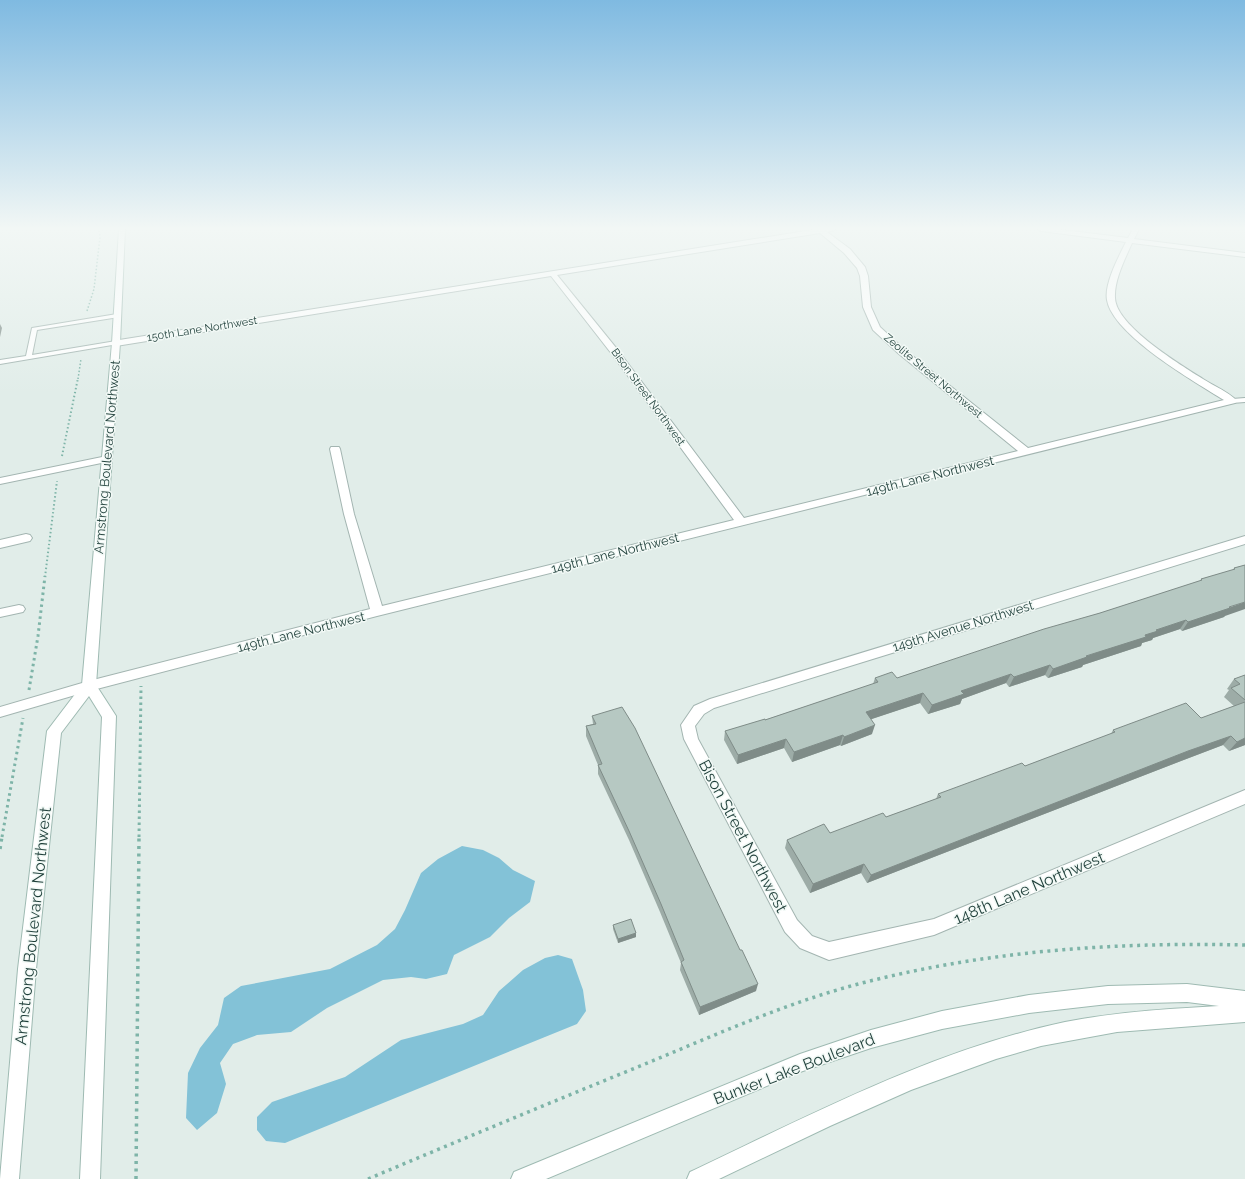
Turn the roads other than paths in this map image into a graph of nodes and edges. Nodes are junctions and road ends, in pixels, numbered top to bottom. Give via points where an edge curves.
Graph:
1 (119, 284) edge
2 (483, 284) edge
3 (561, 284) edge
4 (865, 284) edge
5 (1113, 284) edge
6 (117, 316) junction
7 (116, 343) junction
8 (29, 357) junction
9 (0, 362) edge
10 (1245, 400) edge
11 (1232, 402) junction
12 (335, 449) dead end
13 (1026, 452) junction
14 (107, 459) junction
15 (0, 481) edge
16 (741, 522) junction
17 (26, 538) dead end
18 (1245, 540) edge
19 (0, 544) edge
20 (19, 609) dead end
21 (377, 612) junction
22 (0, 613) edge
23 (89, 686) junction
24 (0, 712) edge
25 (688, 725) joint
26 (1245, 797) edge
27 (806, 942) joint
28 (1245, 1000) edge
29 (1245, 1013) edge
30 (9, 1179) edge
31 (90, 1179) edge
32 (521, 1179) edge
33 (697, 1179) edge

1 - 6 street, Armstrong Boulevard Northwest
2 - 7 street, 150th Lane Northwest
3 - 16 street, Bison Street Northwest via 614,351
4 - 13 street, Zeolite Street Northwest via 867,307 876,328
5 - 11 street via 1110,298 1113,309 1143,342
6 - 7 street, Armstrong Boulevard Northwest
6 - 8 lane via 34,329
7 - 8 lane
7 - 14 street, Armstrong Boulevard Northwest
8 - 9 lane
10 - 11 lane
11 - 13 street, 149th Lane Northwest
12 - 21 street via 349,514
13 - 16 street, 149th Lane Northwest
14 - 15 street
14 - 23 street, Armstrong Boulevard Northwest
16 - 21 street, 149th Lane Northwest
17 - 19 street
18 - 25 street, 149th Avenue Northwest via 710,704 699,710
20 - 22 street
21 - 23 street, 149th Lane Northwest
23 - 24 street, 149th Lane Northwest
23 - 30 street, Armstrong Boulevard Northwest via 54,731 27,969
23 - 31 street via 109,716
25 - 27 street, Bison Street Northwest via 691,739 791,926
26 - 27 street, 148th Lane Northwest via 934,927 829,951
28 - 32 street, Bunker Lake Boulevard via 1187,993 1108,995 1028,1004 942,1020 871,1039 800,1063
29 - 33 street via 1118,1023 1042,1037 963,1060 898,1086

